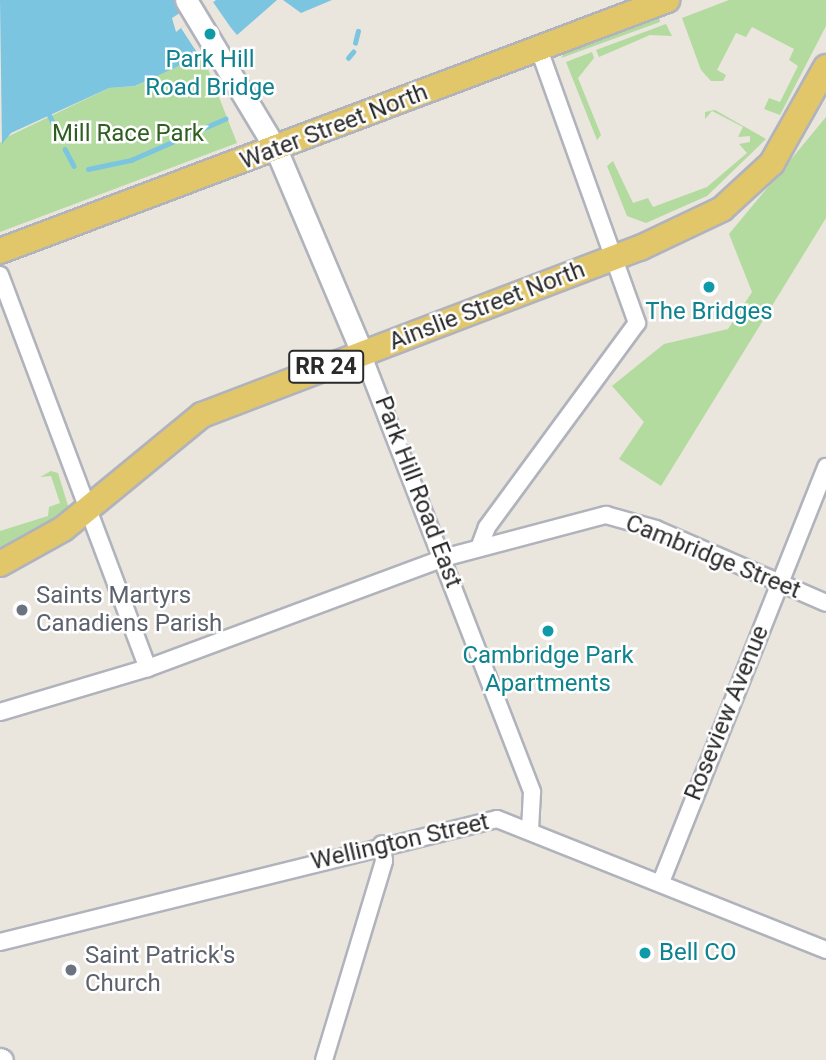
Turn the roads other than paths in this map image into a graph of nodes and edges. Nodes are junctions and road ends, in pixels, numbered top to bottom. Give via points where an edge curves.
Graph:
1 (187, 0) edge
2 (667, 0) edge
3 (539, 49) junction
4 (826, 67) edge
5 (276, 149) junction
6 (0, 251) edge
7 (616, 257) junction
8 (0, 275) edge
9 (362, 353) junction
10 (826, 467) edge
11 (87, 509) junction
12 (479, 548) junction
13 (443, 558) junction
14 (0, 564) edge
15 (781, 582) junction
16 (826, 603) edge
17 (148, 668) junction
18 (0, 712) edge
19 (530, 828) junction
20 (382, 844) junction
21 (661, 882) junction
22 (0, 942) edge
23 (826, 950) edge
24 (324, 1060) edge

1 - 5 main road, Park Hill Road East
2 - 3 main road, Water Street North
3 - 5 main road, Water Street North
3 - 7 street
4 - 7 main road, Ainslie Street North / RR 24 via 789,139 752,186 685,229
5 - 6 main road, Water Street North
5 - 9 main road, Park Hill Road East
7 - 9 main road, Ainslie Street North / RR 24
7 - 12 street via 637,323 625,346 487,527
8 - 11 street
9 - 11 main road, Ainslie Street North / RR 24 via 202,415
9 - 13 street, Park Hill Road East
10 - 15 street, Roseview Avenue
11 - 14 main road, Ainslie Street North / RR 24 via 26,555
11 - 17 street
12 - 13 street, Cambridge Street
12 - 15 street, Cambridge Street via 606,515
13 - 17 street, Cambridge Street
13 - 19 street, Park Hill Road East via 532,792
15 - 16 street, Cambridge Street
15 - 21 street, Roseview Avenue
17 - 18 street, Cambridge Street
19 - 20 street, Wellington Street via 488,819
19 - 21 street, Wellington Street
20 - 22 street, Wellington Street
20 - 24 street via 384,861
21 - 23 street, Wellington Street

